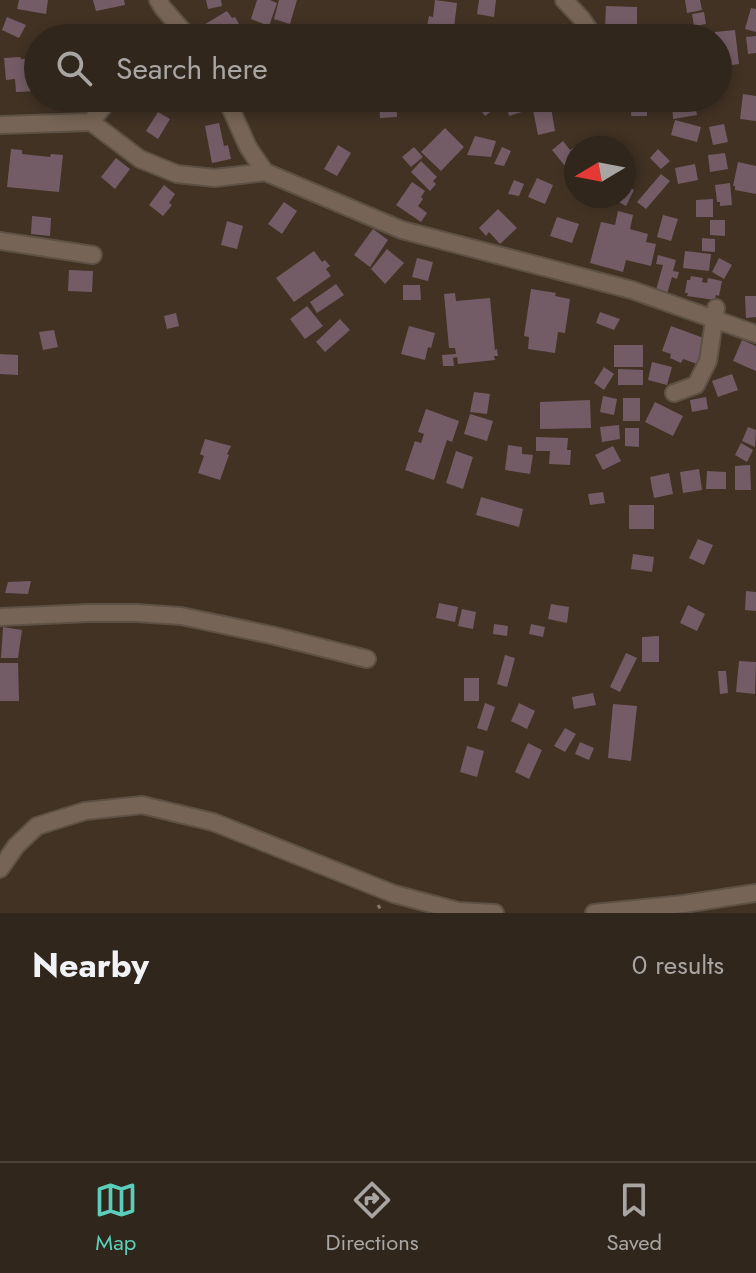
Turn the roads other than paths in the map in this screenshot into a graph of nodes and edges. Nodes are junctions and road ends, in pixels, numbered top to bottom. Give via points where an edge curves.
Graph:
1 (158, 0) edge
2 (564, 0) edge
3 (173, 24) edge
4 (585, 24) edge
5 (99, 112) edge
6 (232, 112) edge
7 (91, 122) junction
8 (0, 125) edge
9 (265, 172) junction
10 (0, 241) edge
11 (93, 255) dead end
12 (715, 314) junction
13 (756, 334) edge
14 (674, 393) dead end
15 (0, 617) edge
16 (367, 659) dead end
17 (0, 869) edge
18 (756, 893) edge
19 (495, 913) edge
20 (594, 913) edge

1 - 3 street
2 - 4 street
5 - 7 street
6 - 9 street
7 - 8 street
7 - 9 street via 140,159 177,174 215,178
9 - 12 street via 402,230
10 - 11 street
12 - 13 street
12 - 14 street via 708,361 696,385
15 - 16 street via 181,616
17 - 19 street via 37,826 85,811 142,805 213,822 394,894 458,911
18 - 20 street

